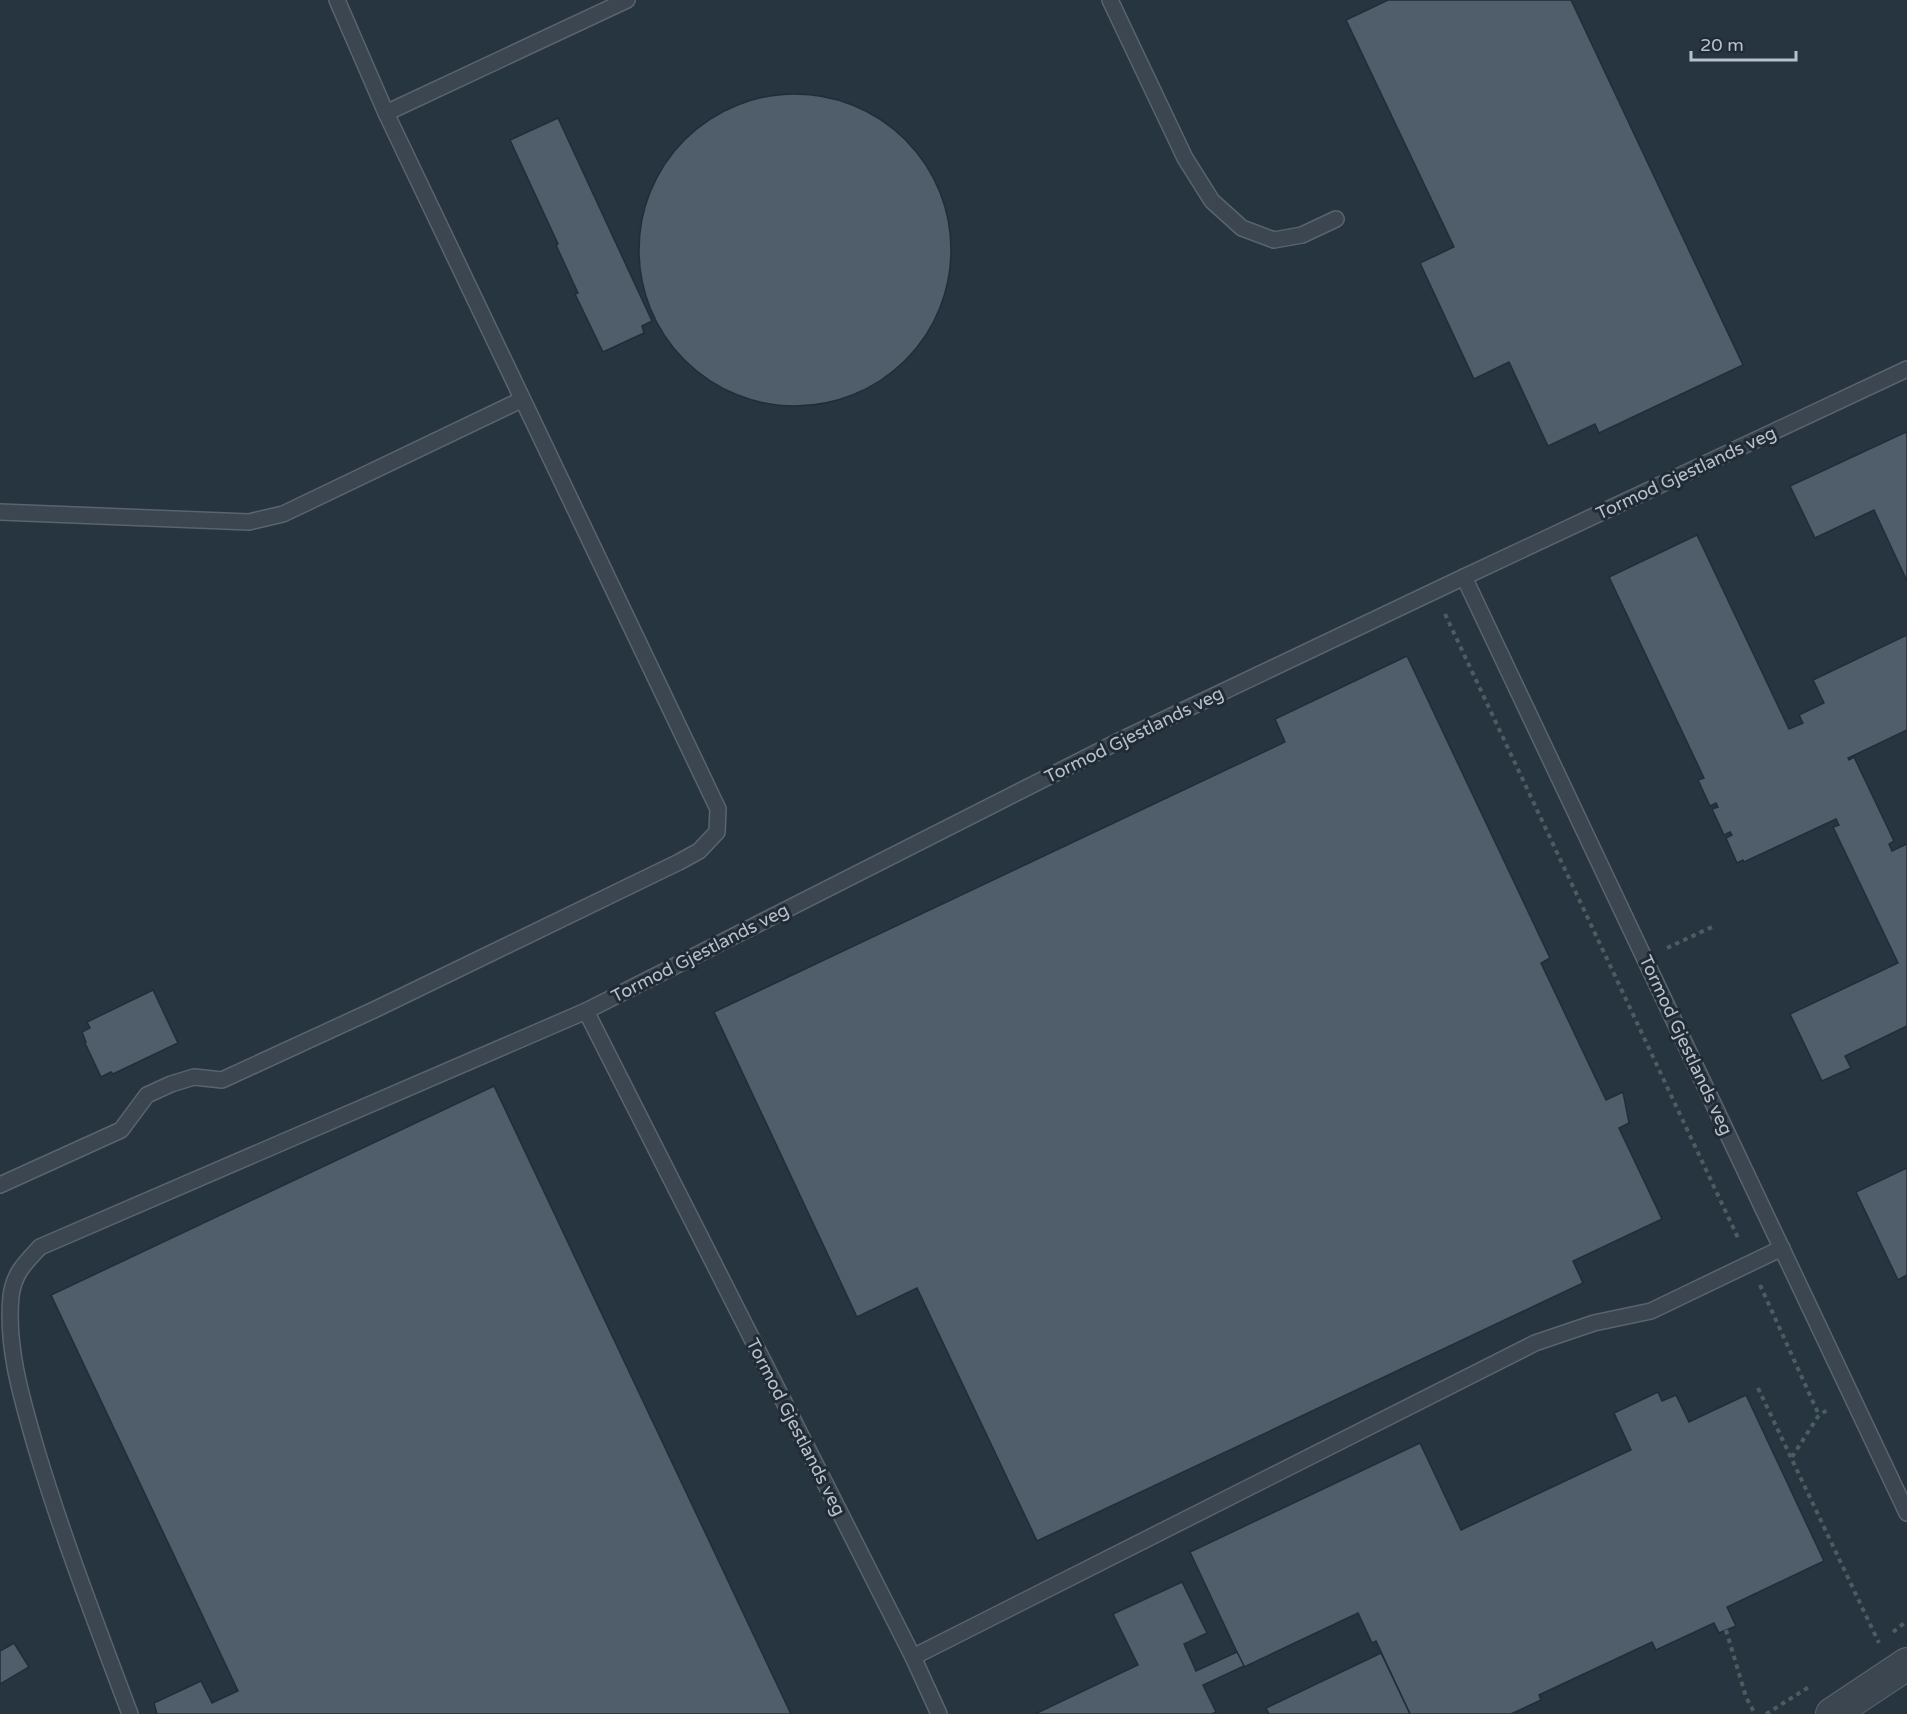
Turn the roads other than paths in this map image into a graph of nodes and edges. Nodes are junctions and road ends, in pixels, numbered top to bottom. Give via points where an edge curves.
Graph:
1 (337, 0) edge
2 (627, 0) edge
3 (1110, 0) edge
4 (386, 113) junction
5 (1336, 219) dead end
6 (1907, 369) edge
7 (521, 400) junction
8 (0, 512) edge
9 (1464, 577) junction
10 (586, 1011) junction
11 (0, 1185) edge
12 (1782, 1248) junction
13 (1907, 1513) edge
14 (913, 1657) junction
15 (1907, 1664) edge
16 (130, 1714) edge
17 (939, 1714) edge
18 (1832, 1714) edge

1 - 4 lane
2 - 4 lane
3 - 5 lane via 1185,158 1212,201 1242,228 1274,240 1302,235
4 - 7 lane
6 - 9 lane, Tormod Gjestlands veg
7 - 8 lane via 283,514 249,522
7 - 11 lane via 718,809 717,832 699,851 679,862 253,1066 222,1080 195,1077 147,1095 121,1130
9 - 10 lane, Tormod Gjestlands veg via 1115,743
9 - 12 lane, Tormod Gjestlands veg
10 - 14 lane, Tormod Gjestlands veg
10 - 16 lane via 40,1247 19,1269 11,1295 10,1331 18,1385 56,1514
12 - 13 lane, Tormod Gjestlands veg
12 - 14 lane via 1651,1311 1594,1323 1535,1343
14 - 17 lane, Tormod Gjestlands veg
15 - 18 street

